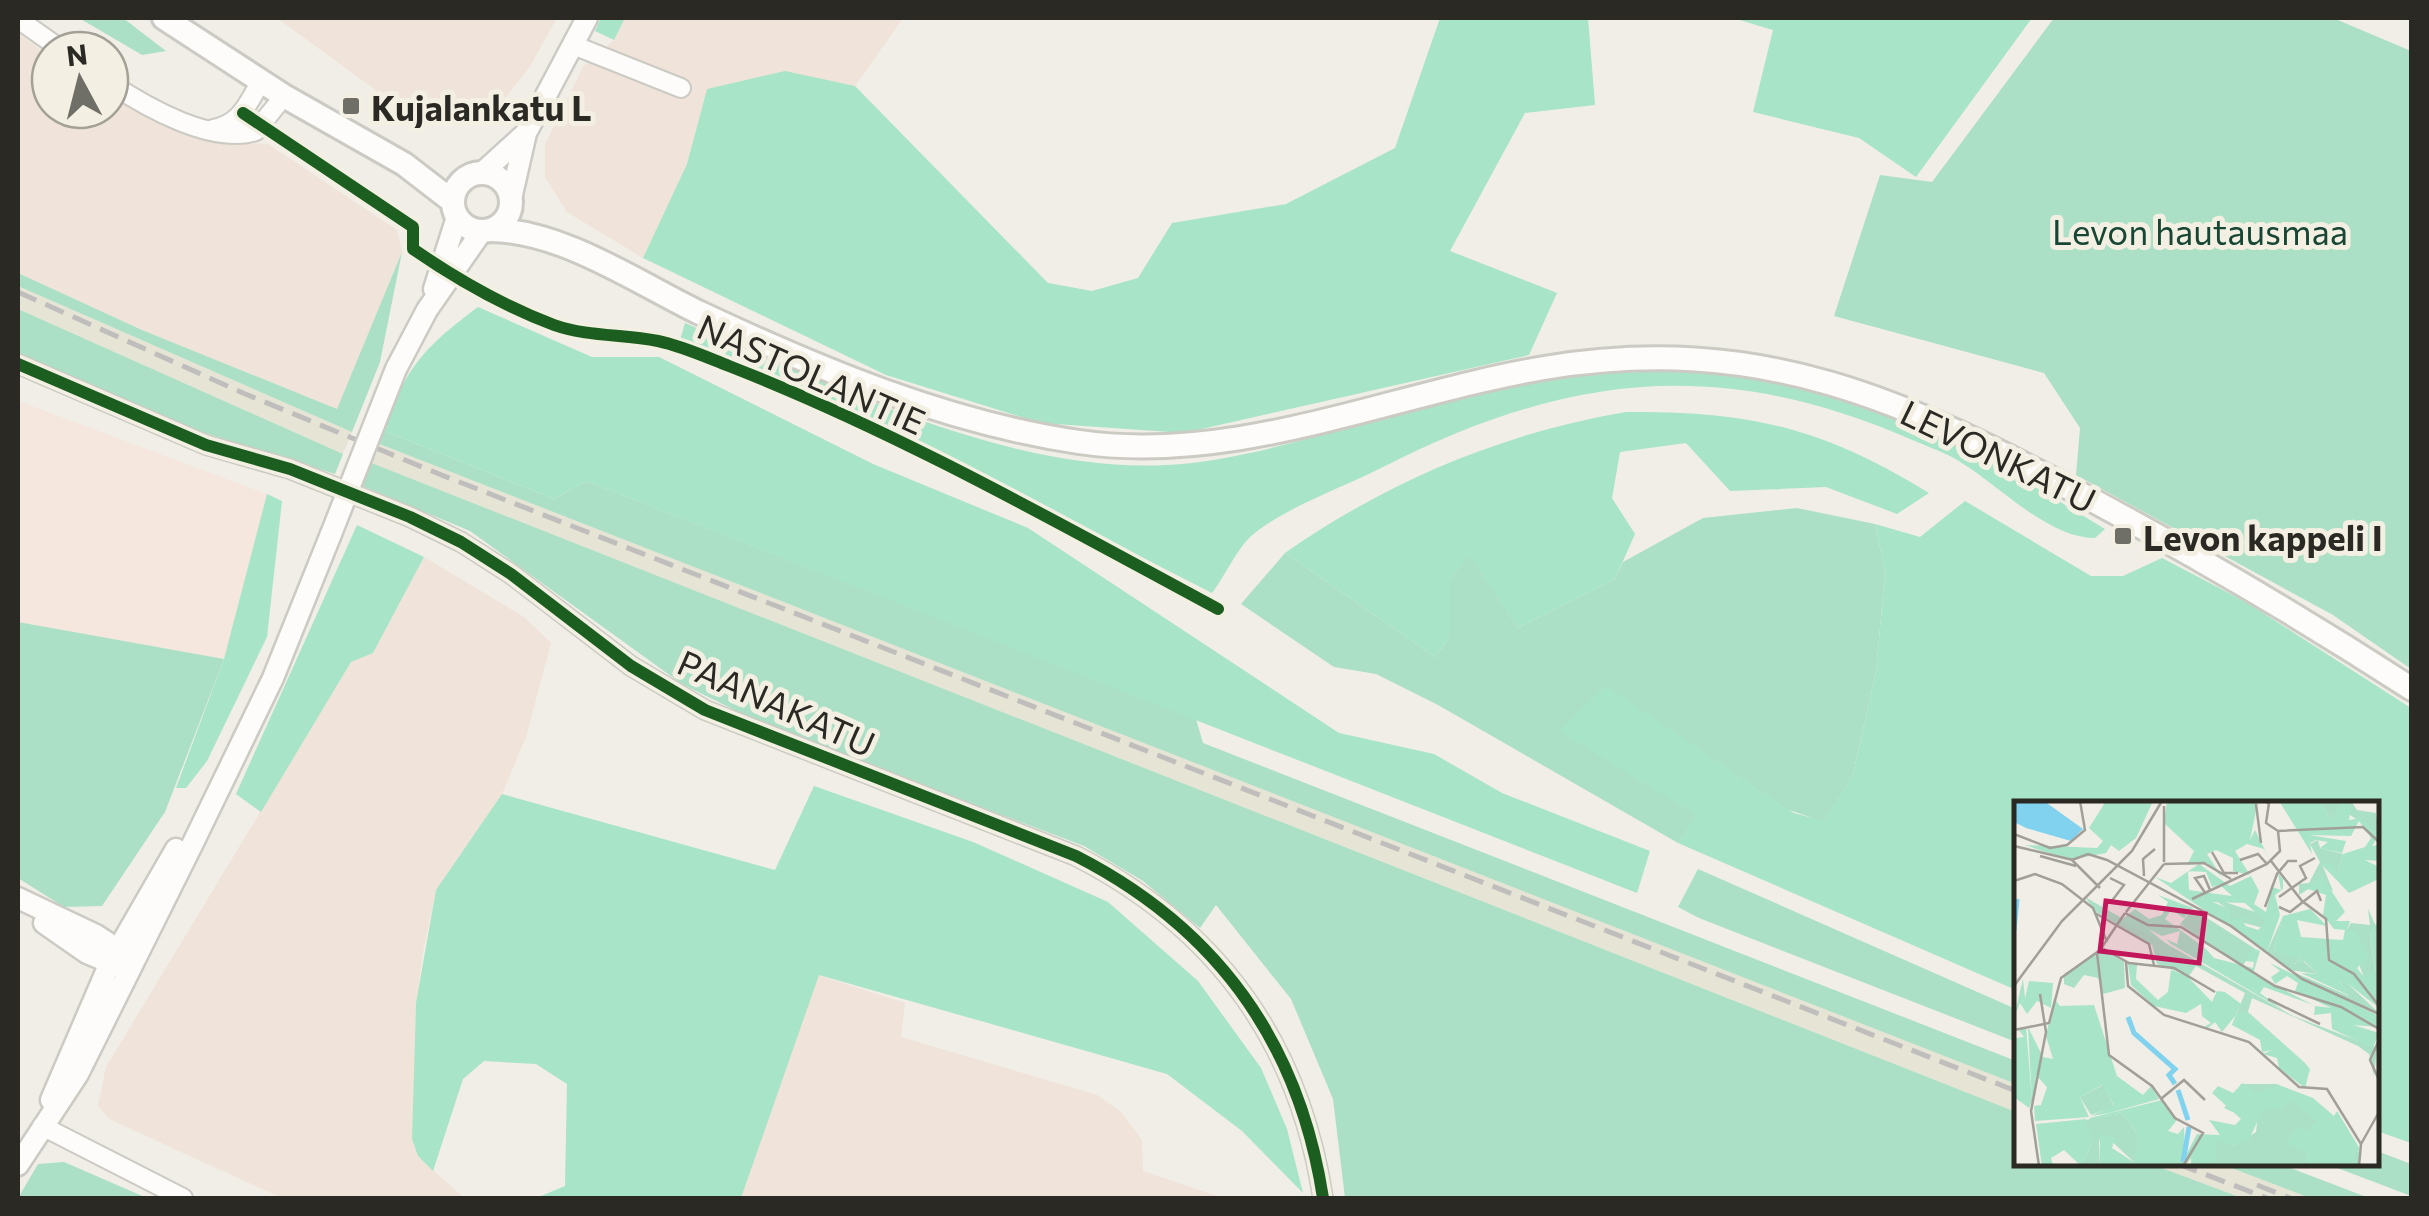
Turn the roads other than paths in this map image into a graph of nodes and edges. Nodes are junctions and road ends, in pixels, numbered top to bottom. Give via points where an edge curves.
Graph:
1 (164, 18) edge
2 (588, 18) edge
3 (574, 45) junction
4 (261, 81) junction
5 (680, 88) dead end
6 (130, 93) edge
7 (284, 96) junction
8 (208, 130) junction
9 (526, 133) junction
10 (404, 164) junction
11 (473, 175) junction
12 (511, 201) junction
13 (455, 210) junction
14 (486, 231) junction
15 (576, 252) junction
16 (427, 310) junction
17 (18, 364) edge
18 (1543, 368) joint
19 (2412, 689) edge
20 (18, 899) edge
21 (119, 959) junction
22 (42, 1126) junction
23 (18, 1165) edge
24 (183, 1198) edge
25 (1324, 1198) edge

1 - 4 main road
2 - 3 street
3 - 5 street
3 - 9 street
4 - 7 main road
4 - 8 street via 229,126
6 - 8 street
7 - 8 street via 256,131 242,136
7 - 10 main road
9 - 11 street
9 - 12 street
10 - 11 main road
10 - 13 main road
11 - 12 main road via 498,178
11 - 13 main road
12 - 14 main road via 503,222
12 - 15 main road, NASTOLANTIE
13 - 14 main road via 468,228
13 - 16 street
14 - 15 main road, NASTOLANTIE via 517,233
14 - 16 street
15 - 18 main road, NASTOLANTIE via 702,314 904,396 978,421 1080,443 1178,447 1236,438
16 - 21 street, bridge via 396,369 273,678
17 - 25 street, PAANAKATU via 206,445 305,474 410,517 461,542 632,666 705,710 1118,877 1188,928 1275,1044 1308,1124
18 - 19 main road, LEVONKATU via 1674,358 1784,371 1880,397 2001,450 2235,577
20 - 21 street
21 - 22 street via 78,1074
22 - 23 street
22 - 24 street

